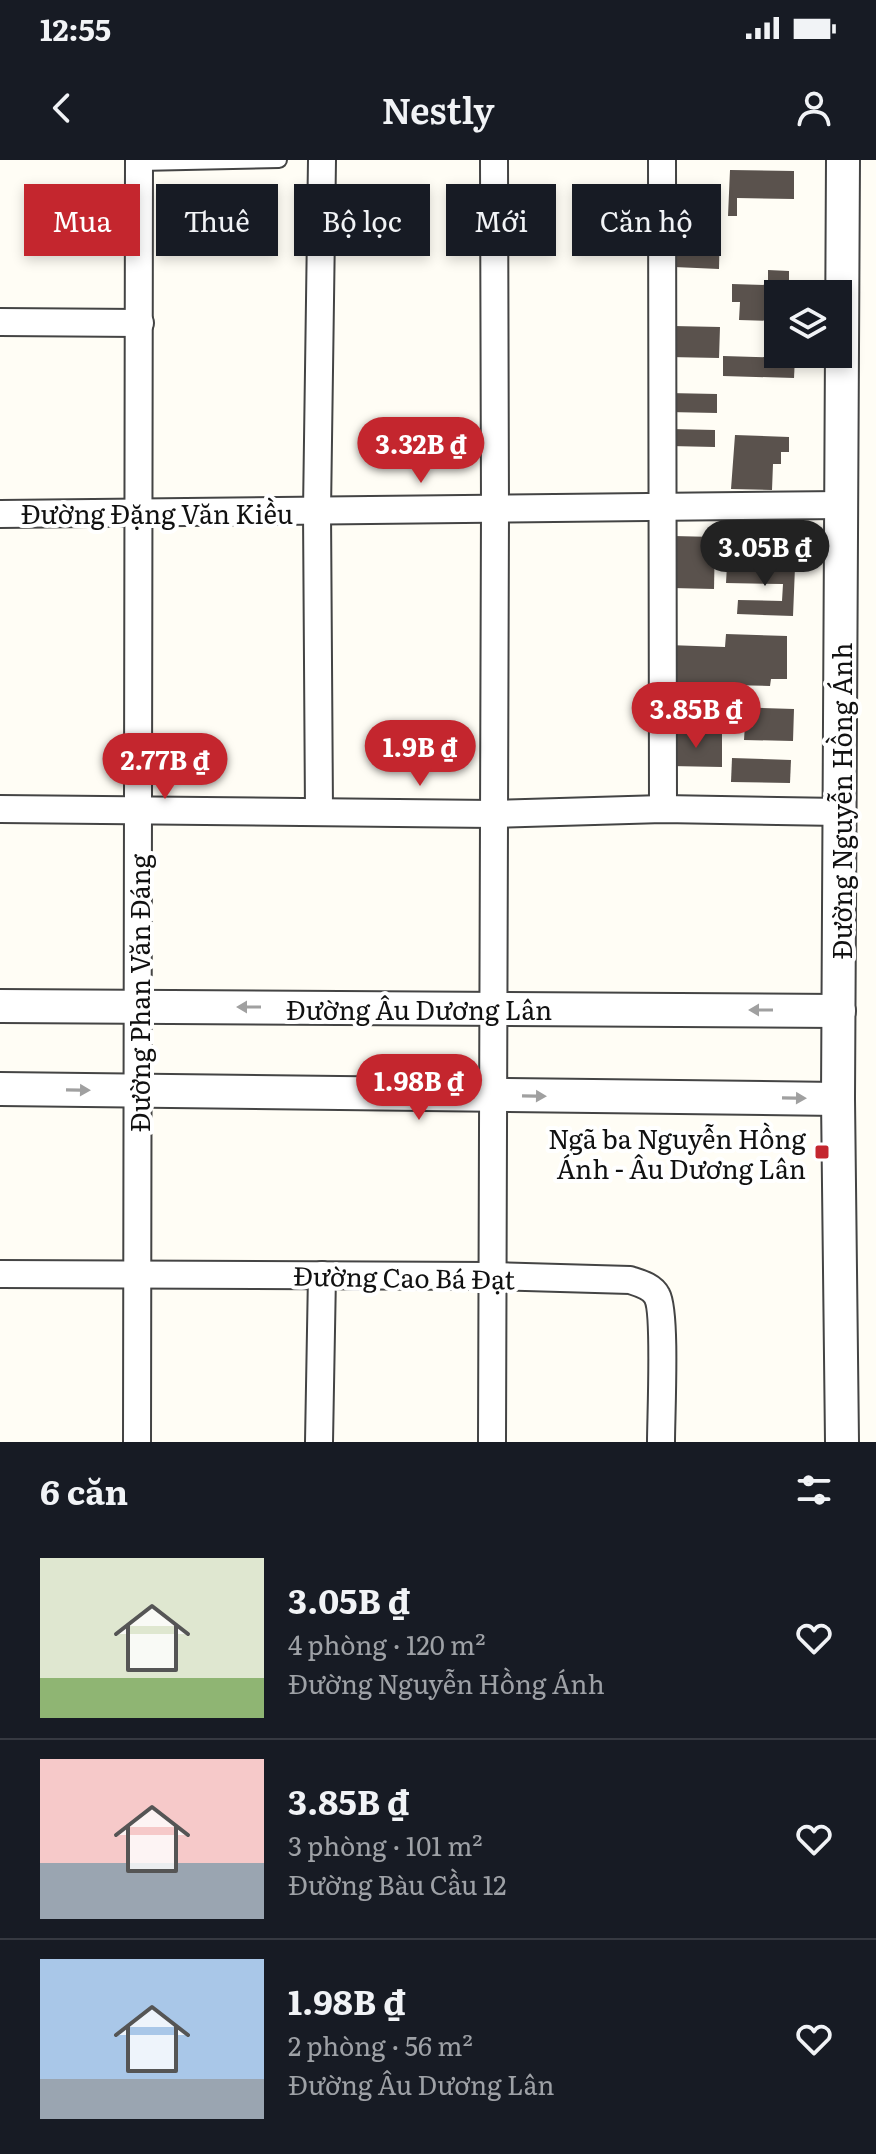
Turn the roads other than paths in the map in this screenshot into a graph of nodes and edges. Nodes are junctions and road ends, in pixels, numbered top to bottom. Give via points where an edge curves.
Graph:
1 (279, 160) edge
2 (322, 160) edge
3 (494, 160) edge
4 (662, 160) edge
5 (843, 160) edge
6 (139, 161) edge
7 (0, 322) edge
8 (140, 323) junction
9 (842, 505) junction
10 (662, 507) junction
11 (495, 509) junction
12 (317, 511) junction
13 (140, 513) junction
14 (0, 514) edge
15 (0, 809) edge
16 (663, 809) junction
17 (140, 810) junction
18 (319, 812) junction
19 (840, 812) junction
20 (493, 814) junction
21 (0, 1006) edge
22 (137, 1007) junction
23 (493, 1008) junction
24 (839, 1011) junction
25 (0, 1089) edge
26 (137, 1091) junction
27 (493, 1095) junction
28 (838, 1099) junction
29 (0, 1274) edge
30 (137, 1274) junction
31 (322, 1275) junction
32 (493, 1276) junction
33 (137, 1442) edge
34 (319, 1442) edge
35 (492, 1442) edge
36 (661, 1442) edge
37 (842, 1442) edge

1 - 6 lane
2 - 12 street
3 - 11 street
4 - 10 street
5 - 9 street, Đường Nguyễn Hồng Ánh
6 - 8 street, Đường Phan Văn Đáng
7 - 8 street
8 - 13 street, Đường Phan Văn Đáng
9 - 10 street, Đường Đặng Văn Kiều
9 - 19 street, Đường Nguyễn Hồng Ánh
10 - 11 street, Đường Đặng Văn Kiều
10 - 16 street
11 - 12 street, Đường Đặng Văn Kiều
11 - 20 street
12 - 13 street, Đường Đặng Văn Kiều
12 - 18 street
13 - 14 street, Đường Đặng Văn Kiều
13 - 17 street, Đường Phan Văn Đáng
15 - 17 street
16 - 19 street
16 - 20 street
17 - 18 street
17 - 22 street, Đường Phan Văn Đáng
18 - 20 street
19 - 24 street, Đường Nguyễn Hồng Ánh
20 - 23 street
21 - 22 street, Đường Âu Dương Lân
23 -> 22 street, Đường Âu Dương Lân
22 - 26 street, Đường Phan Văn Đáng
24 -> 23 street, Đường Âu Dương Lân
23 - 27 street
24 - 28 street, Đường Nguyễn Hồng Ánh
25 -> 26 street
26 - 27 street
26 - 30 street, Đường Phan Văn Đáng
27 -> 28 street
27 - 32 street
28 - 37 street, Đường Nguyễn Hồng Ánh
29 - 30 street, Đường Cao Bá Đạt
30 - 31 street, Đường Cao Bá Đạt
30 - 33 street, Đường Phan Văn Đáng
31 - 32 street, Đường Cao Bá Đạt
31 - 34 street
32 - 35 street
32 - 36 street, Đường Cao Bá Đạt via 630,1280 646,1285 657,1296 661,1318

